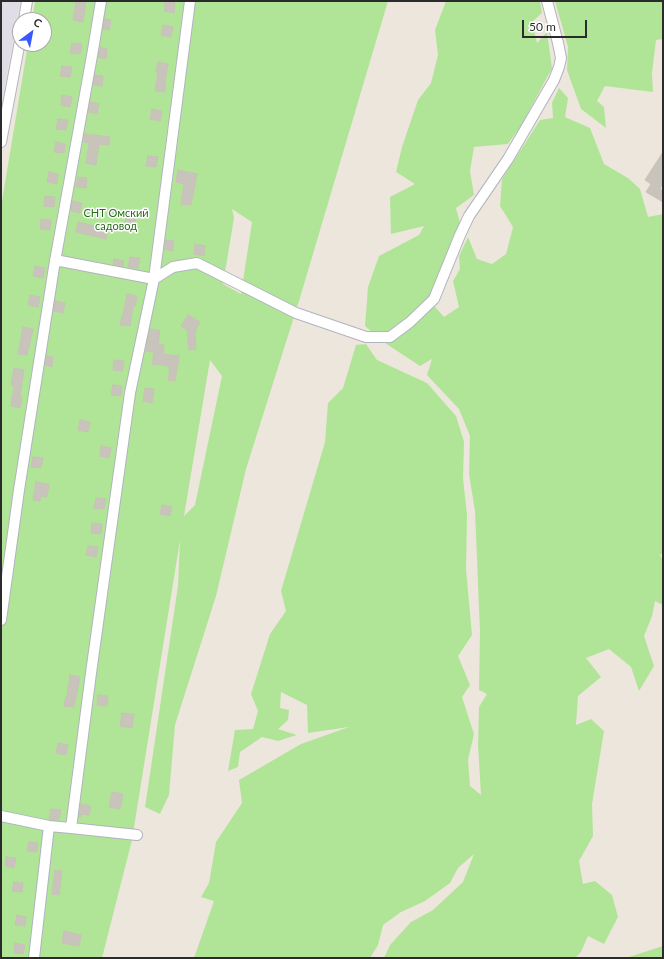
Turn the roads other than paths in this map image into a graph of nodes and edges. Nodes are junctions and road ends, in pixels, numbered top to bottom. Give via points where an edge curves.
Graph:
1 (27, 1) edge
2 (101, 1) edge
3 (190, 1) edge
4 (547, 1) edge
5 (25, 12) edge
6 (18, 52) edge
7 (1, 142) edge
8 (55, 260) junction
9 (154, 279) junction
10 (1, 620) edge
11 (1, 816) edge
12 (49, 826) junction
13 (71, 828) junction
14 (137, 836) dead end
15 (34, 958) edge

1 - 5 lane
2 - 8 lane
3 - 9 lane
4 - 9 lane via 561,58 554,80 508,158 469,216 434,300 390,337 366,338 296,312 197,263 173,267
6 - 7 lane
8 - 9 lane
8 - 10 lane
9 - 13 lane via 128,400
11 - 12 lane
12 - 13 lane
12 - 15 lane
13 - 14 lane

